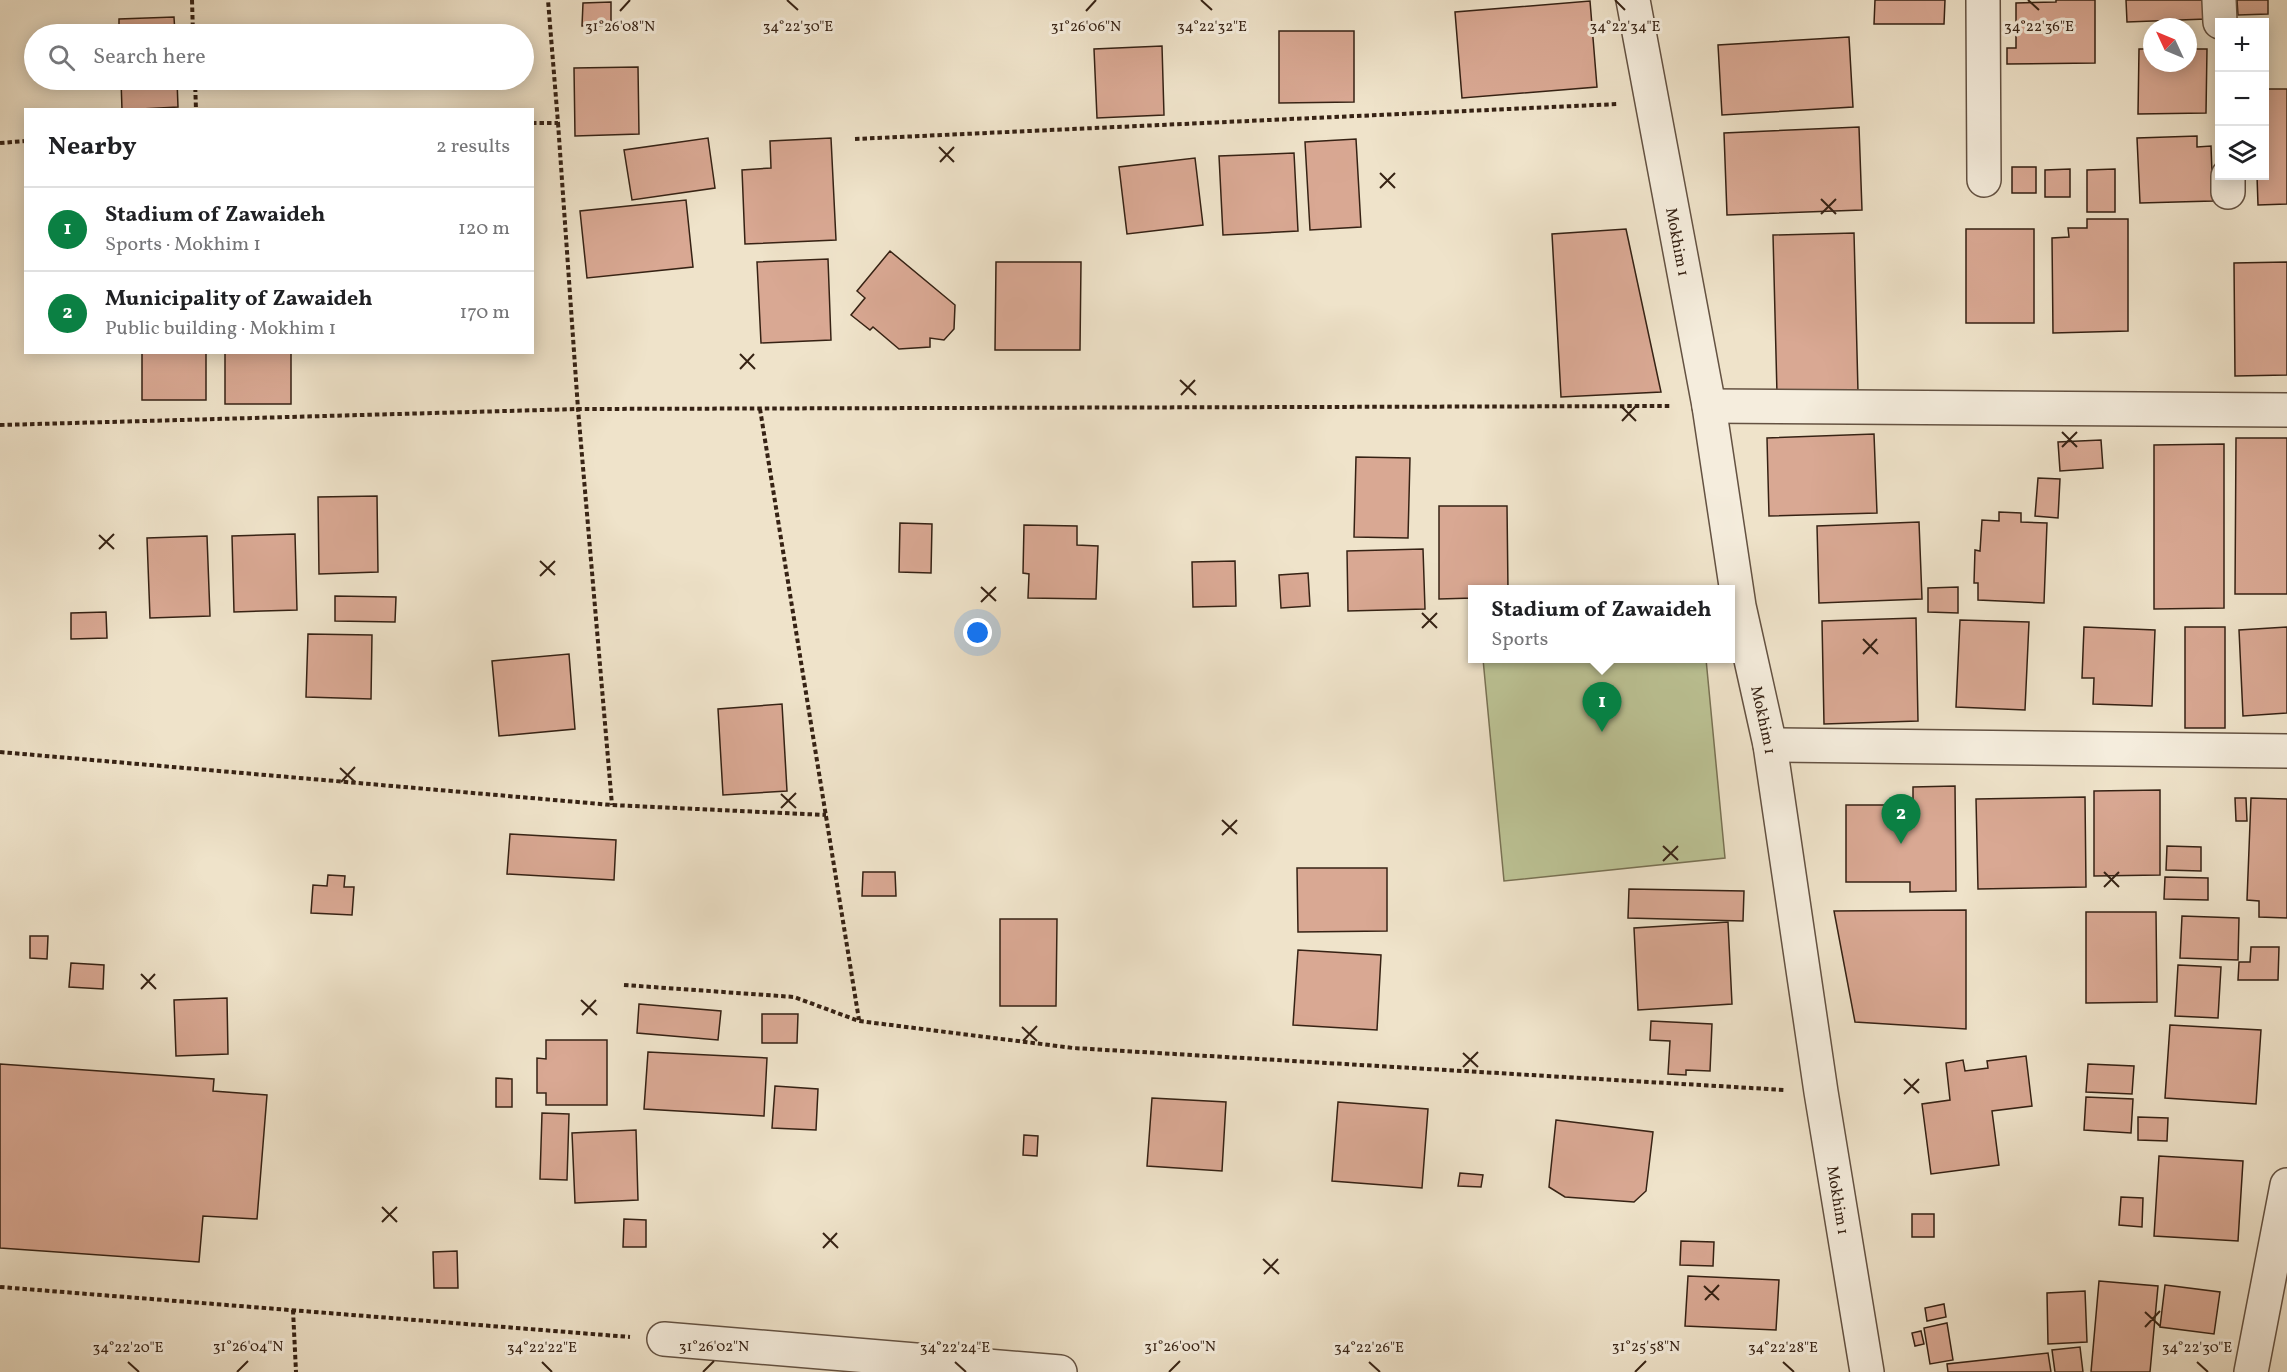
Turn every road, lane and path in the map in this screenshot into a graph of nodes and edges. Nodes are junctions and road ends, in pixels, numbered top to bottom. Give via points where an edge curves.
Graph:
1 (192, 0) edge
2 (548, 0) edge
3 (1633, 0) edge
4 (1983, 0) edge
5 (2219, 0) edge
6 (2220, 18) edge
7 (193, 24) edge
8 (195, 90) edge
9 (1652, 103) junction
10 (196, 108) edge
11 (534, 123) edge
12 (558, 123) junction
13 (855, 139) dead end
14 (24, 141) edge
15 (0, 143) edge
16 (1984, 180) dead end
17 (1709, 406) junction
18 (578, 409) junction
19 (760, 410) junction
20 (2287, 410) edge
21 (0, 425) edge
22 (1770, 745) junction
23 (2287, 750) edge
24 (0, 752) edge
25 (612, 805) junction
26 (826, 815) junction
27 (624, 984) dead end
28 (859, 1021) junction
29 (1821, 1092) junction
30 (2287, 1185) edge
31 (0, 1287) edge
32 (293, 1310) junction
33 (664, 1340) joint
34 (296, 1372) edge
35 (1060, 1372) edge
36 (1867, 1372) edge
37 (2251, 1372) edge

1 - 7 path
2 - 12 path
3 - 9 street, Mokhim 1
4 - 16 street
5 - 6 street
8 - 10 path
9 - 13 path
9 - 17 street, Mokhim 1
11 - 12 path
12 - 18 path
14 - 15 path
17 - 19 path
17 - 20 street
17 - 22 street, Mokhim 1 via 1739,606
18 - 19 path
18 - 21 path
18 - 25 path
19 - 26 path
22 - 23 street
22 - 29 street, Mokhim 1
24 - 25 path
25 - 26 path
26 - 28 path
27 - 28 path via 794,997
28 - 29 path via 1073,1048
29 - 36 street, Mokhim 1
30 - 37 street
31 - 32 path
32 - 33 path
32 - 34 path
33 - 35 street

